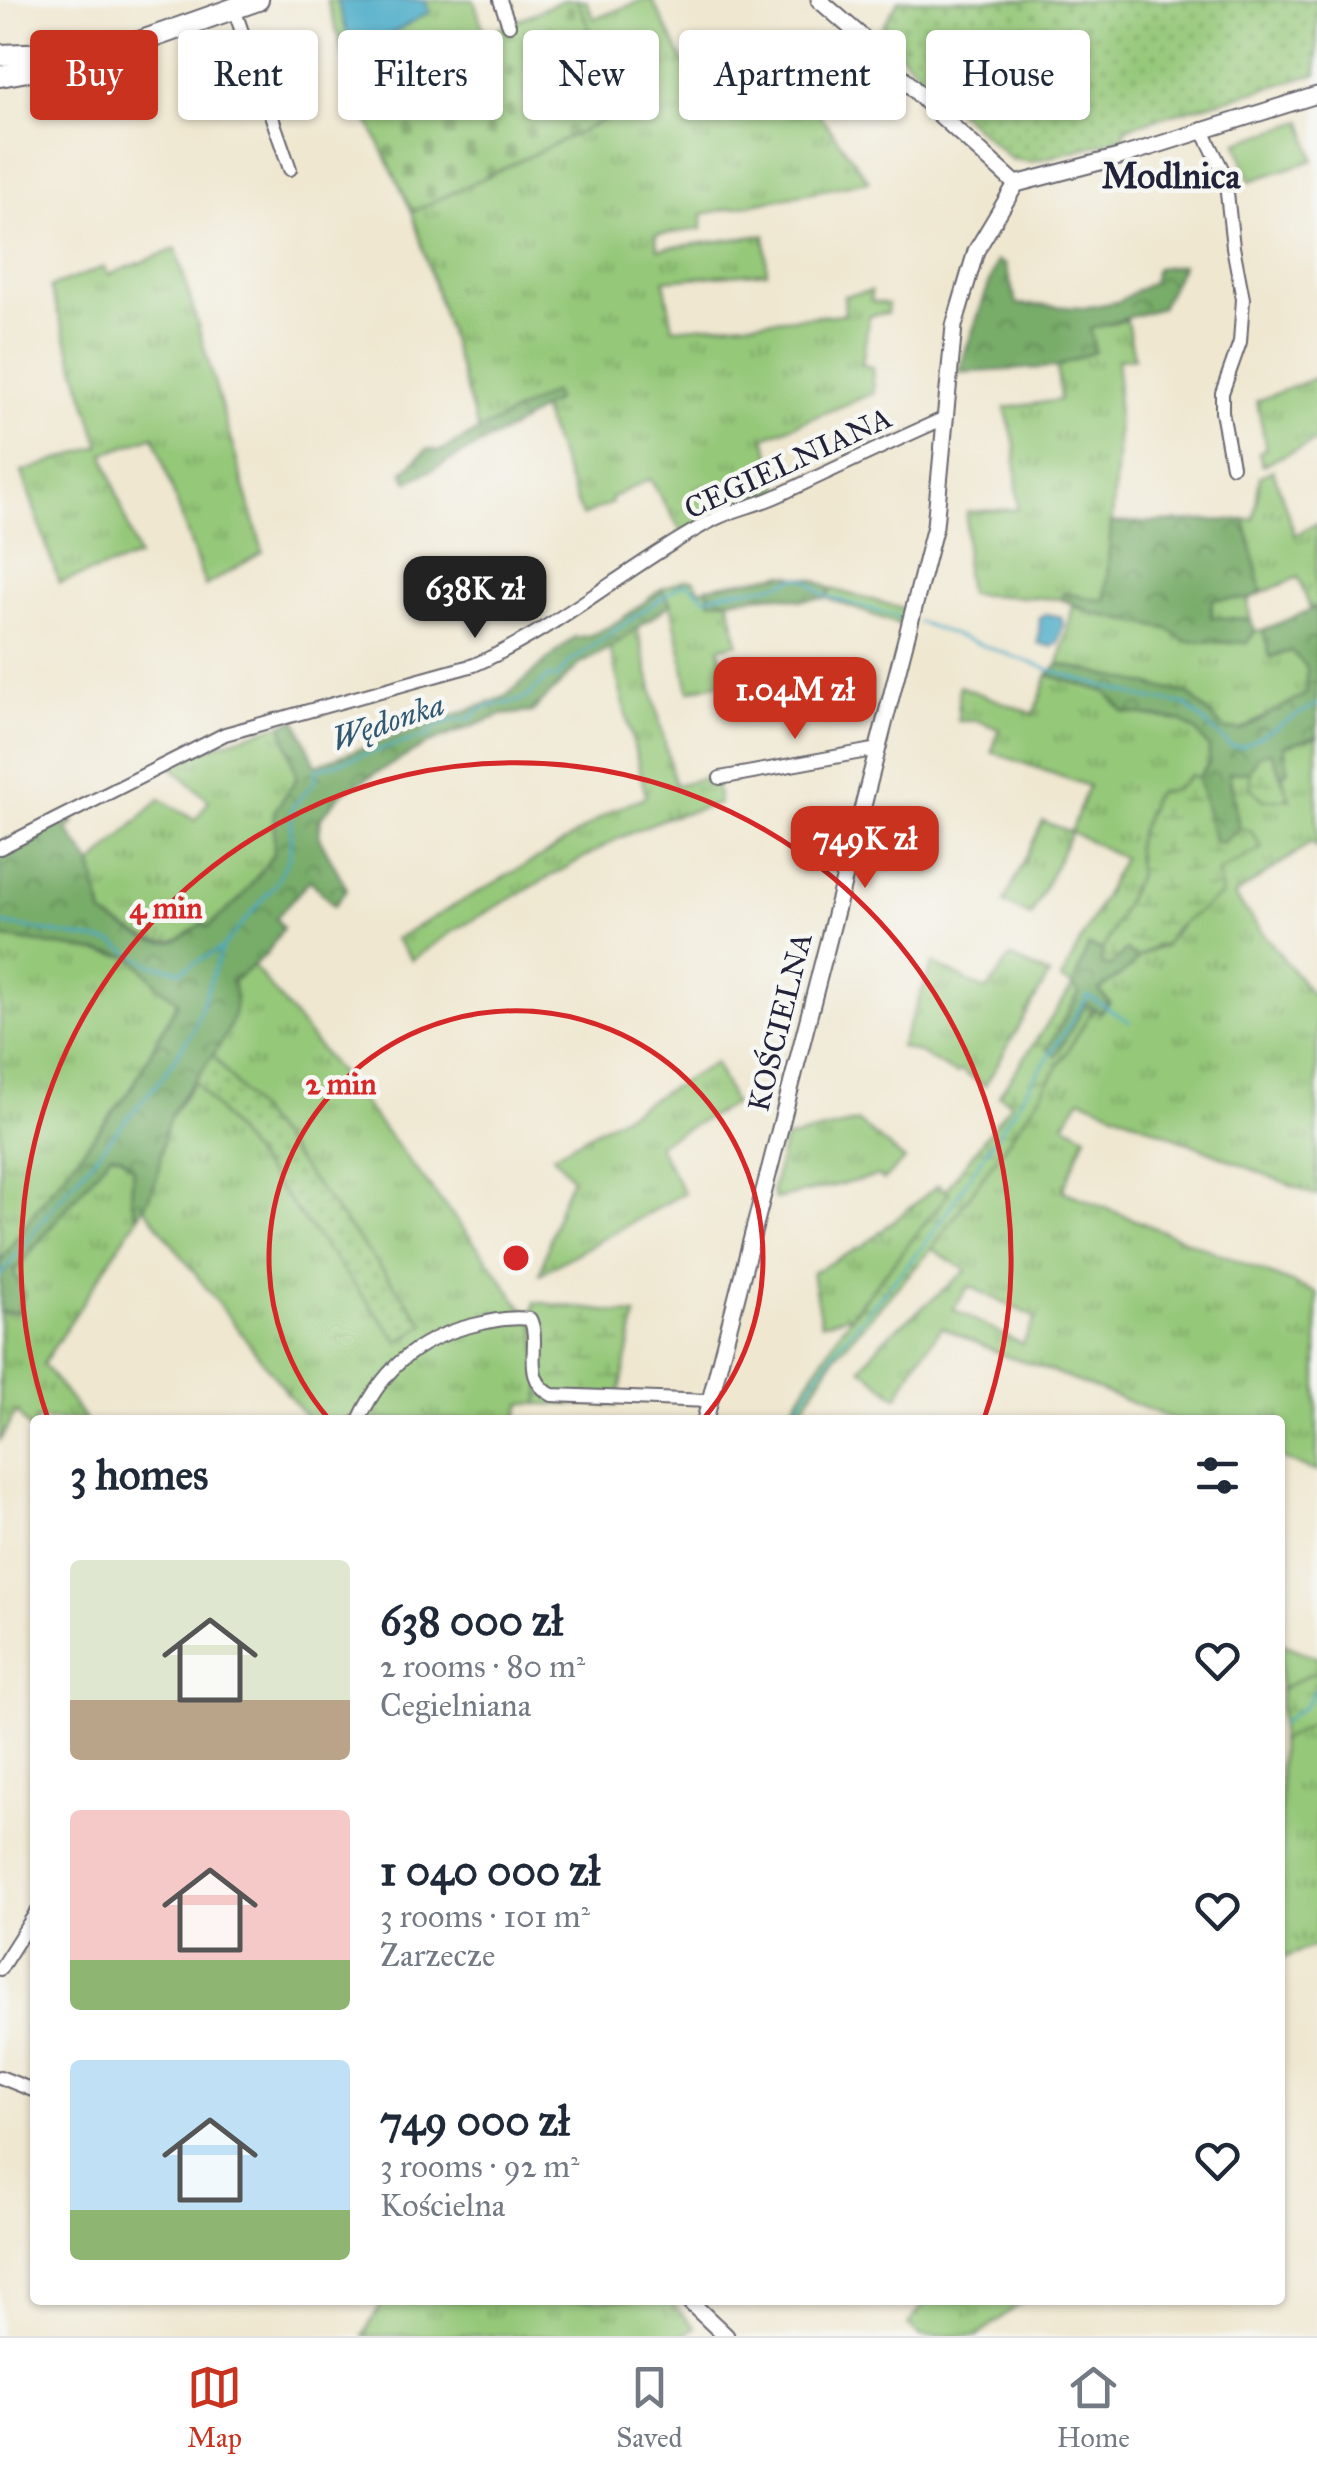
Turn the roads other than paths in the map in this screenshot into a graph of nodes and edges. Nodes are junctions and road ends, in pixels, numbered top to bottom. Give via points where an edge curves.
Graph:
1 (258, 0) edge
2 (500, 0) edge
3 (820, 0) edge
4 (226, 4) edge
5 (509, 25) dead end
6 (0, 55) edge
7 (0, 76) edge
8 (1317, 95) edge
9 (1202, 130) junction
10 (290, 169) dead end
11 (1016, 184) junction
12 (945, 418) junction
13 (1232, 466) dead end
14 (878, 748) junction
15 (720, 778) dead end
16 (0, 848) edge
17 (710, 1400) junction
18 (361, 1415) edge
19 (706, 1415) edge
20 (30, 1922) edge
21 (0, 1969) edge
22 (0, 2078) edge
23 (30, 2089) edge
24 (693, 2305) edge
25 (726, 2336) edge

1 - 4 main road
2 - 5 street
3 - 11 street
4 - 6 main road via 74,49
4 - 7 main road via 98,57
4 - 10 street
8 - 9 street
9 - 11 street
9 - 13 street via 1225,175 1243,299 1240,342 1222,393
11 - 12 street, KOŚCIELNA via 976,250 954,326
12 - 14 street, KOŚCIELNA via 935,526
12 - 16 street, CEGIELNIANA via 716,519 503,652 226,734
14 - 15 street
14 - 17 street, KOŚCIELNA
17 - 18 street via 552,1395 536,1382 534,1326 513,1317 456,1328 420,1344 384,1378
17 - 19 street, KOŚCIELNA
20 - 21 street
22 - 23 street
24 - 25 street

